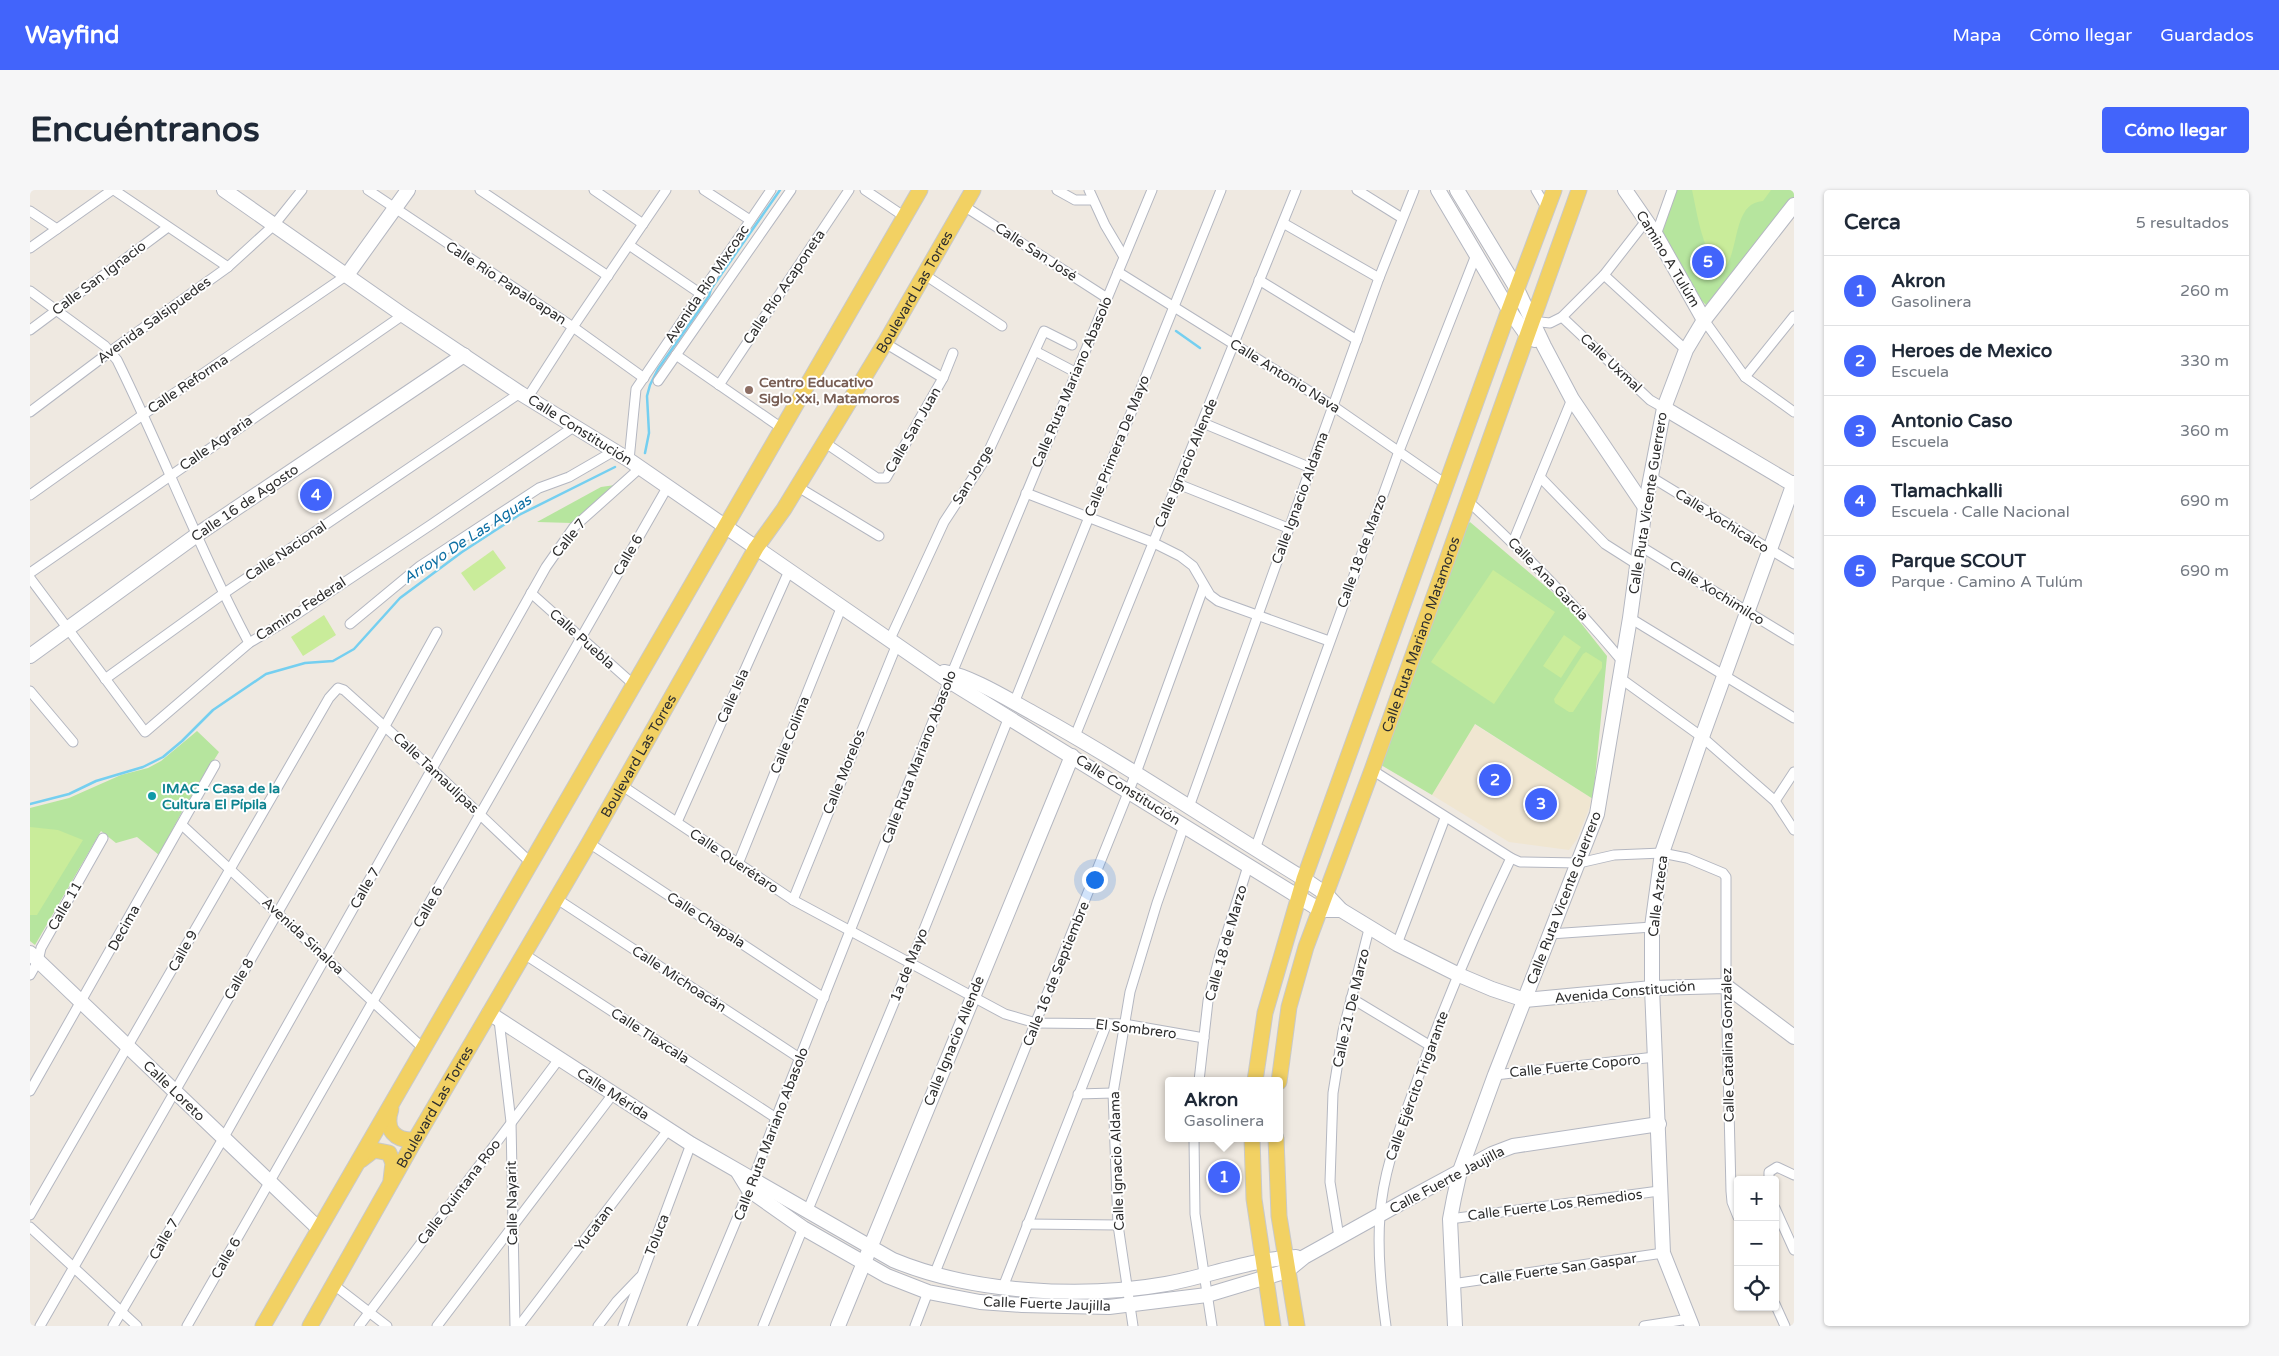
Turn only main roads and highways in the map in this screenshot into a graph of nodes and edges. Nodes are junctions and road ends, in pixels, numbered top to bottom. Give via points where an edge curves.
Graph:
1 (224, 190) edge
2 (408, 190) edge
3 (920, 190) edge
4 (973, 190) edge
5 (1438, 190) edge
6 (1457, 190) edge
7 (1554, 190) edge
8 (1579, 190) edge
9 (1625, 190) edge
10 (1794, 206) edge
11 (347, 275) junction
12 (1517, 289) junction
13 (1509, 310) junction
14 (1704, 320) junction
15 (1529, 328) junction
16 (464, 355) junction
17 (1664, 408) junction
18 (1794, 485) edge
19 (1645, 507) junction
20 (727, 526) junction
21 (756, 548) junction
22 (30, 656) edge
23 (950, 677) junction
24 (1072, 756) junction
25 (1304, 880) junction
26 (1326, 894) junction
27 (1298, 897) junction
28 (1320, 910) junction
29 (1341, 910) junction
30 (34, 957) edge
31 (1652, 988) junction
32 (1525, 1000) junction
33 (494, 1016) junction
34 (1794, 1037) edge
35 (1256, 1077) edge
36 (1280, 1077) edge
37 (395, 1098) junction
38 (1659, 1124) junction
39 (415, 1140) junction
40 (1252, 1142) edge
41 (1276, 1142) edge
42 (357, 1164) junction
43 (1460, 1171) junction
44 (751, 1185) junction
45 (389, 1186) junction
46 (319, 1229) junction
47 (871, 1248) junction
48 (864, 1263) junction
49 (1286, 1264) junction
50 (1264, 1269) junction
51 (1690, 1323) edge
52 (263, 1326) edge
53 (310, 1326) edge
54 (838, 1326) edge
55 (1273, 1326) edge
56 (1297, 1326) edge
57 (1455, 1326) edge

1 - 11 main road, Calle Constitución
2 - 11 main road
3 - 20 main road
4 - 21 main road, Boulevard Las Torres via 798,487
5 - 13 main road
6 - 12 main road
7 - 12 main road, Calle Ruta Mariano Matamoros
8 - 15 main road, Calle Ruta Mariano Matamoros
9 - 14 main road, Camino A Tulúm via 1656,235
10 - 14 main road, Calle Ruta Vicente Guerrero
11 - 16 main road, Calle Constitución
12 - 13 main road, Calle Ruta Mariano Matamoros
12 - 15 main road
13 - 15 main road
13 - 25 main road, Calle Ruta Mariano Matamoros
14 - 17 main road, Calle Ruta Vicente Guerrero via 1686,350
15 - 19 main road via 1544,346 1572,399
15 - 26 main road, Calle Ruta Mariano Matamoros
16 - 20 main road, Calle Constitución
16 - 22 main road, Calle 16 de Agosto via 198,534
17 - 18 main road, Calle Uxmal
17 - 19 main road, Calle Ruta Vicente Guerrero
18 - 31 main road, Calle Azteca via 1662,853 1652,927
19 - 32 main road, Calle Ruta Vicente Guerrero via 1601,797 1580,863
20 - 21 main road, Calle Constitución
20 - 37 main road
21 - 23 main road, Calle Constitución
21 - 33 main road, Boulevard Las Torres via 524,954
23 - 24 main road, Calle Constitución
23 - 25 main road, Calle Constitución via 1014,702 1075,736
24 - 27 main road, Calle Constitución
24 - 47 main road, Calle Ignacio Allende
25 - 26 main road, Calle Constitución
25 - 27 main road, Calle Ruta Mariano Matamoros
26 - 28 main road, Calle Ruta Mariano Matamoros
26 - 29 main road, Avenida Constitución
27 - 28 main road, Calle Constitución
27 - 35 main road, Calle Ruta Mariano Matamoros via 1265,1013
28 - 29 main road
28 - 36 main road, Calle Ruta Mariano Matamoros via 1296,977
29 - 32 main road, Avenida Constitución via 1369,929 1459,975
30 - 46 main road, Calle Loreto
31 - 32 main road, Avenida Constitución
31 - 34 main road, Avenida Constitución via 1726,986
31 - 38 main road, Calle Azteca
32 - 43 main road, Calle Ruta Vicente Guerrero
33 - 39 main road, Boulevard Las Torres
33 - 44 main road, Calle Mérida via 738,1172
37 - 39 main road via 389,1119 391,1130 400,1139
37 - 42 main road
38 - 43 main road, Calle Fuerte Jaujilla via 1513,1146
38 - 51 main road, Calle Azteca via 1663,1253
39 - 45 main road, Boulevard Las Torres
40 - 50 main road via 1254,1199
41 - 49 main road via 1279,1216
42 - 45 main road via 374,1150 389,1153 393,1163
42 - 46 main road
43 - 49 main road, Calle Fuerte Jaujilla
43 - 57 main road, Calle Ruta Vicente Guerrero via 1450,1219
44 - 47 main road, Calle Fuerte Jaujilla
44 - 48 main road, Calle Fuerte Jaujilla via 803,1228
45 - 53 main road, Boulevard Las Torres
46 - 52 main road
47 - 48 main road, Calle Ignacio Allende
47 - 50 main road, Calle Fuerte Jaujilla via 934,1276 968,1283 1053,1291 1127,1290
48 - 50 main road, Calle Fuerte Jaujilla via 928,1292 980,1302 1109,1308 1207,1295
48 - 54 main road, Calle Ignacio Allende
49 - 50 main road, Calle Fuerte Jaujilla
49 - 56 main road
50 - 55 main road

